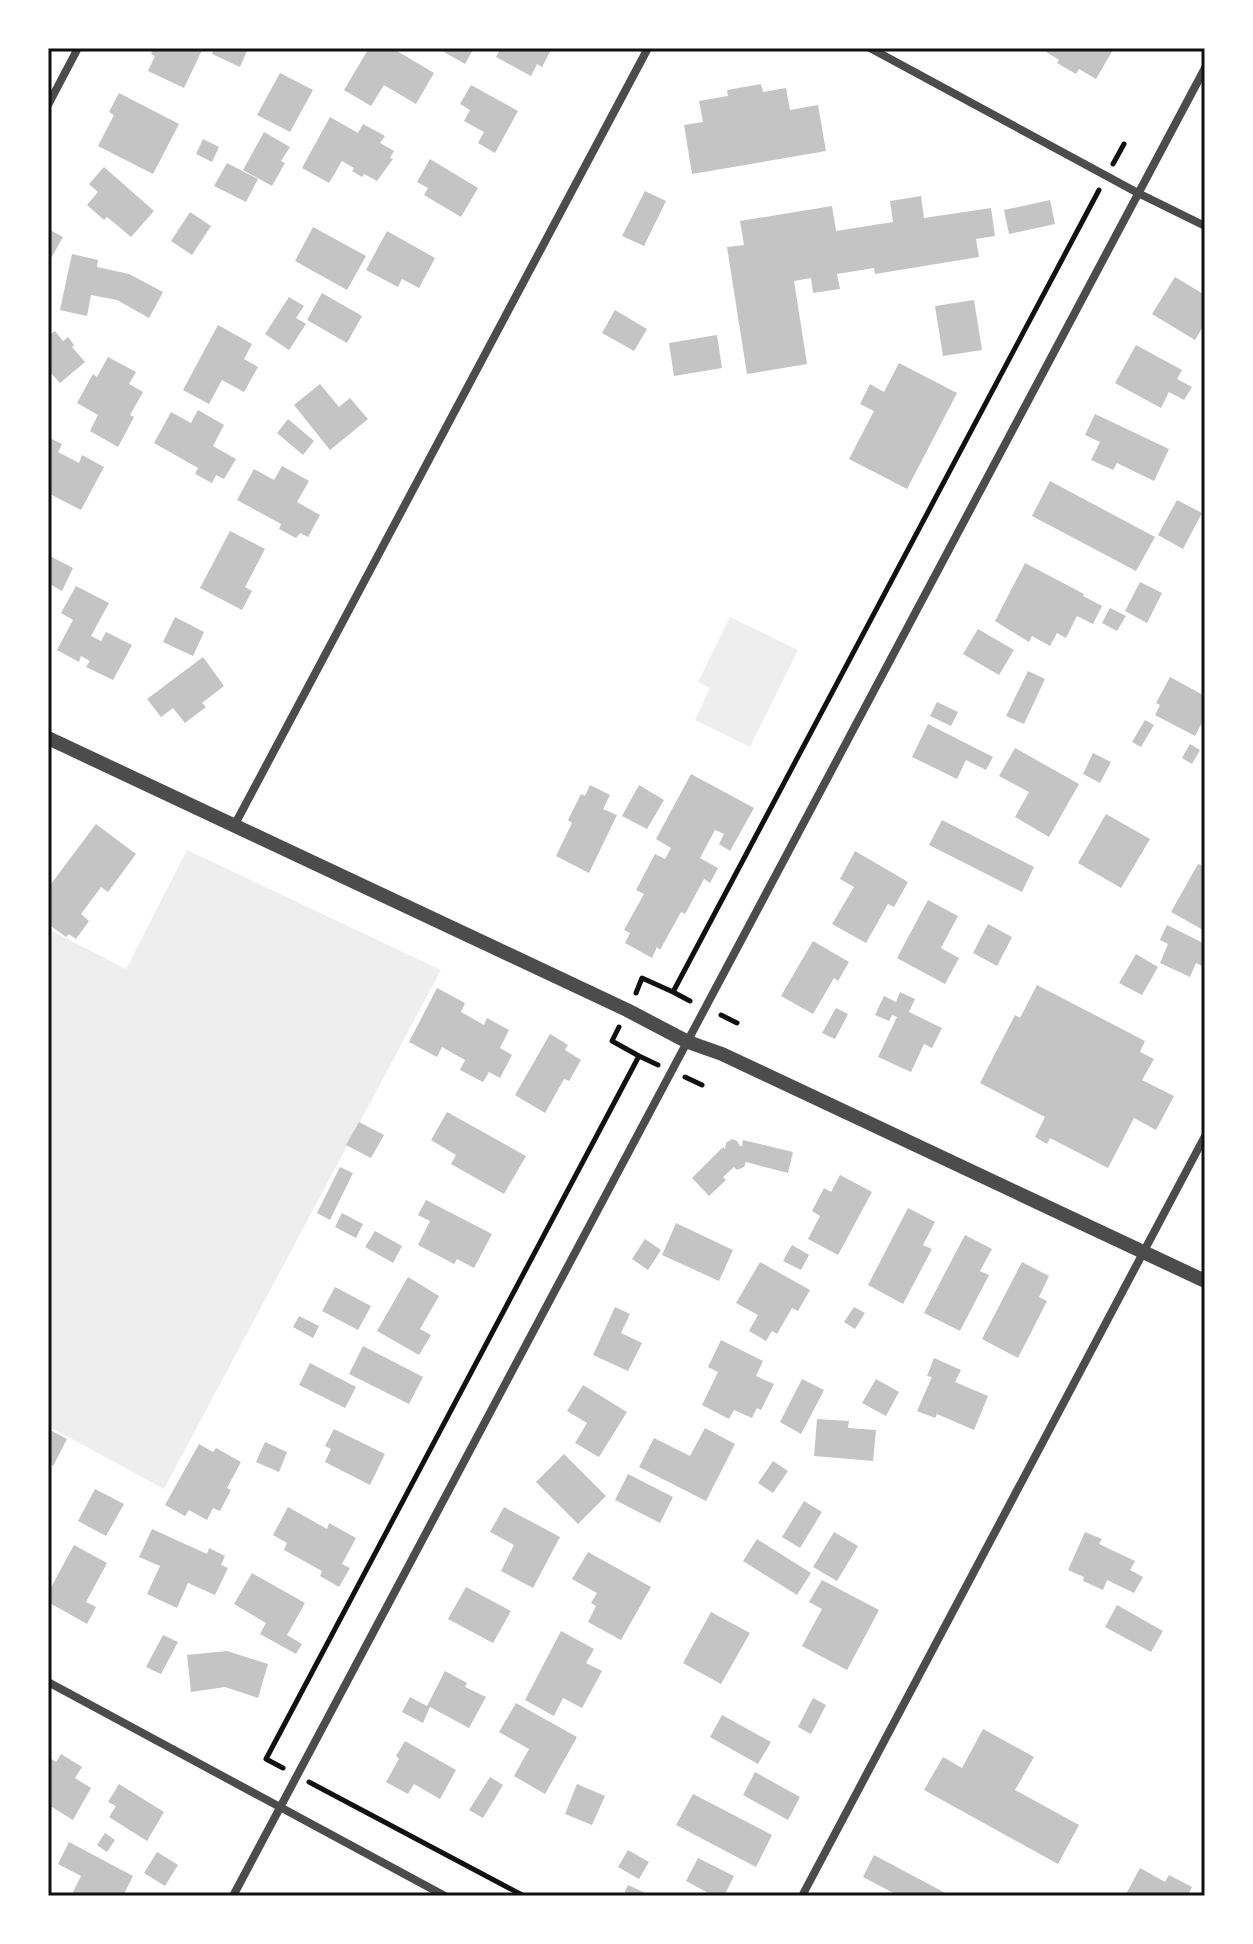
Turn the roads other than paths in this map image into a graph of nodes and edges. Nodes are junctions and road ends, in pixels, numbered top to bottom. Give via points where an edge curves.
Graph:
1 (78, 48) edge
2 (648, 48) edge
3 (870, 48) edge
4 (1205, 68) edge
5 (48, 105) edge
6 (1138, 193) junction
7 (1205, 226) edge
8 (48, 738) edge
9 (234, 826) junction
10 (688, 1042) junction
11 (1205, 1136) edge
12 (1143, 1252) junction
13 (1205, 1281) edge
14 (48, 1682) edge
15 (280, 1808) junction
16 (233, 1896) edge
17 (445, 1896) edge
18 (802, 1896) edge

1 - 5 street
2 - 9 street
3 - 6 street
4 - 6 street
6 - 7 street
6 - 10 street
8 - 9 street
9 - 10 street
10 - 12 street
10 - 15 street
11 - 12 street
12 - 13 street
12 - 18 street
14 - 15 street
15 - 16 street
15 - 17 street

